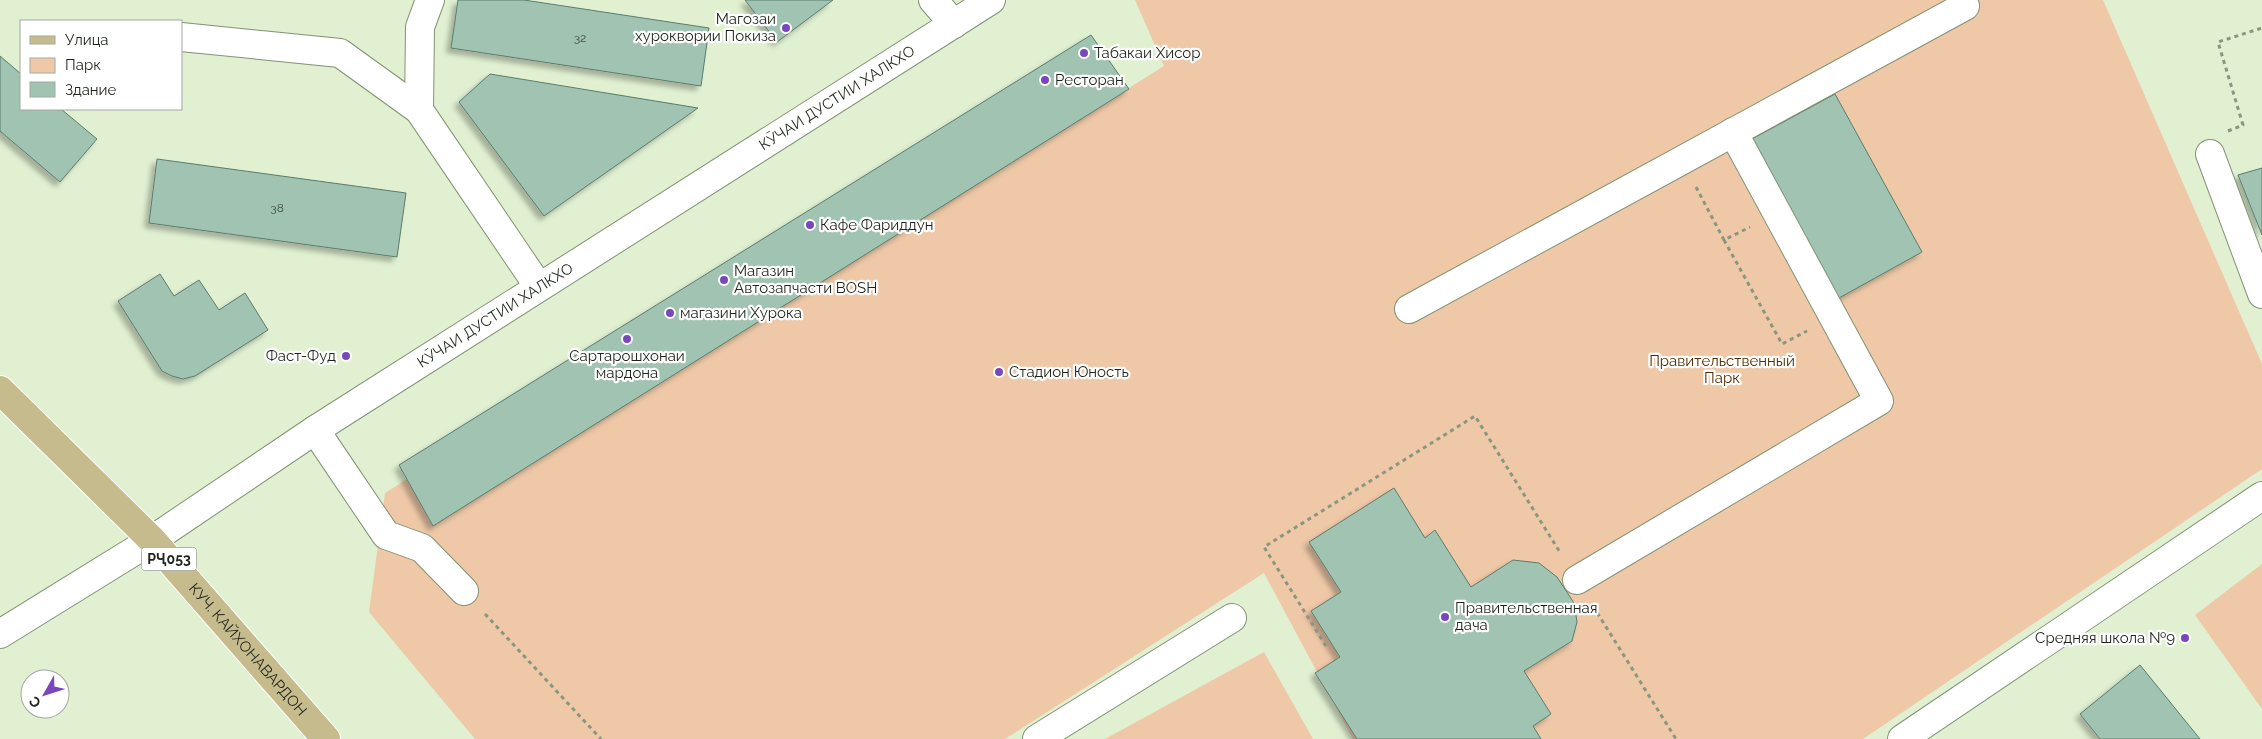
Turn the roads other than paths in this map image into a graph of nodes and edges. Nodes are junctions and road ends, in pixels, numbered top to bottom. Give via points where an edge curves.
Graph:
1 (430, 0) edge
2 (933, 0) edge
3 (991, 0) edge
4 (1961, 0) edge
5 (954, 24) junction
6 (182, 37) edge
7 (419, 110) junction
8 (1733, 132) junction
9 (2210, 154) road end
10 (539, 287) junction
11 (2262, 294) edge
12 (1409, 309) dead end
13 (0, 390) edge
14 (315, 430) junction
15 (2262, 496) edge
16 (152, 540) junction
17 (1577, 580) road end
18 (464, 591) road end
19 (1232, 618) dead end
20 (0, 634) edge
21 (326, 739) edge
22 (1037, 739) edge
23 (1902, 739) edge

1 - 7 street via 420,27
2 - 5 street
3 - 5 street, КӮЧАИ ДУСТИИ ХАЛКХО
4 - 8 street via 1965,6
5 - 10 street, КӮЧАИ ДУСТИИ ХАЛКХО
6 - 7 street via 340,53
7 - 10 street
8 - 12 street
8 - 17 street via 1879,401
9 - 11 street
10 - 14 street, КӮЧАИ ДУСТИИ ХАЛКХО
13 - 16 main road, КУЧ. КАЙХОНАВАРДОН / РҶ053
14 - 16 street, КӮЧАИ ДУСТИИ ХАЛКХО
14 - 18 street via 386,536 422,548
15 - 23 street
16 - 20 street, КӮЧАИ ДУСТИИ ХАЛКХО
16 - 21 main road, КУЧ. КАЙХОНАВАРДОН / РҶ053
19 - 22 street

